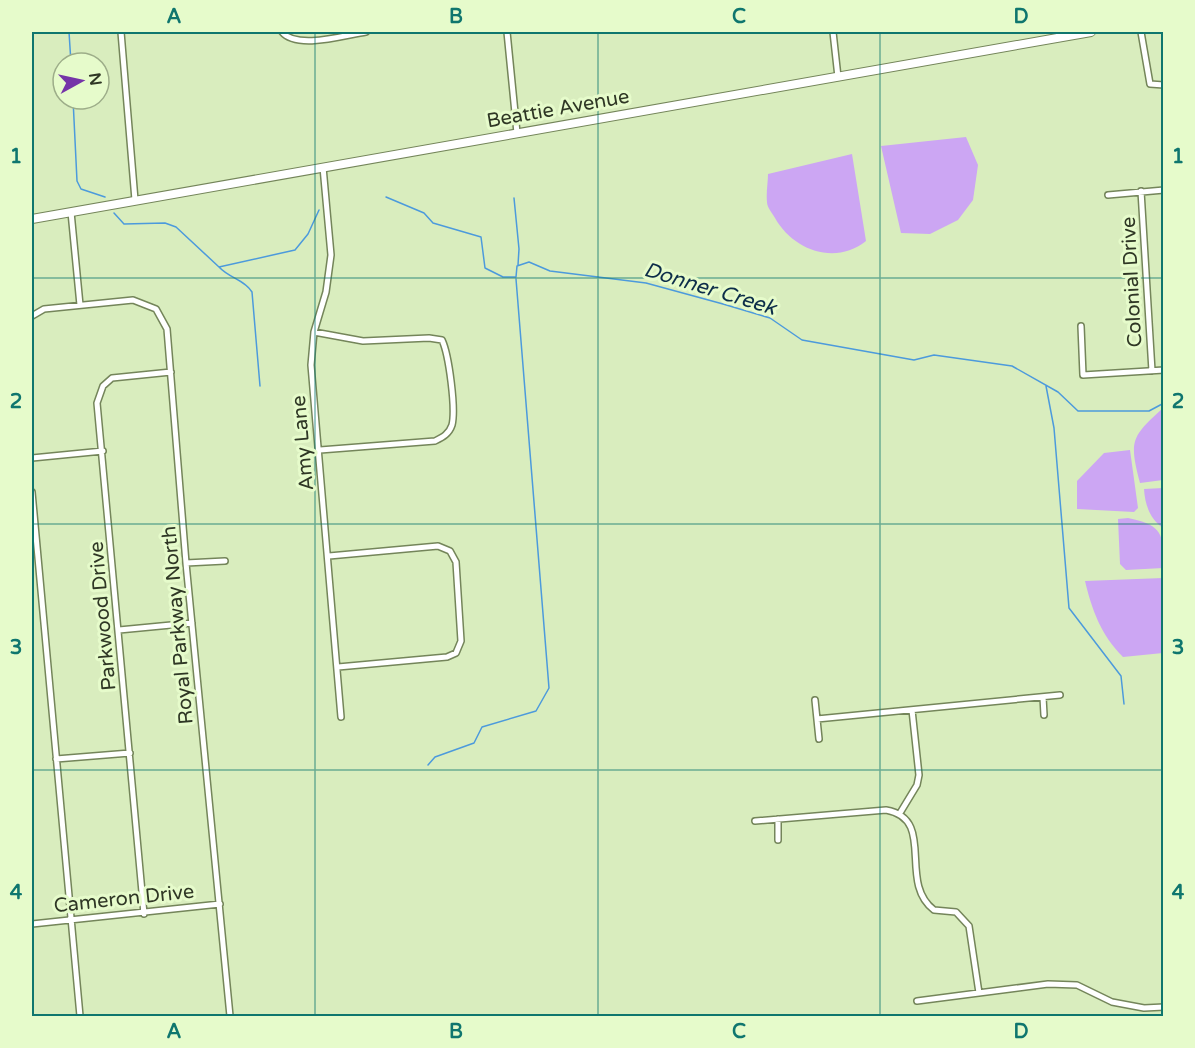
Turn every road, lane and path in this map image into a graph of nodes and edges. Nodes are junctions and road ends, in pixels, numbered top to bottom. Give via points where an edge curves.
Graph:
1 (121, 32) edge
2 (282, 32) edge
3 (366, 32) edge
4 (507, 32) edge
5 (833, 32) edge
6 (1091, 32) edge
7 (1142, 32) edge
8 (1068, 33) edge
9 (838, 77) junction
10 (1164, 85) edge
11 (517, 133) junction
12 (323, 168) junction
13 (1164, 190) edge
14 (1142, 191) junction
15 (1108, 195) dead end
16 (135, 200) junction
17 (71, 212) junction
18 (32, 219) edge
19 (80, 305) junction
20 (32, 316) edge
21 (1081, 326) dead end
22 (314, 332) junction
23 (1152, 370) junction
24 (1164, 370) edge
25 (171, 372) junction
26 (320, 450) junction
27 (103, 451) junction
28 (32, 458) edge
29 (32, 492) edge
30 (329, 556) junction
31 (39, 559) junction
32 (32, 560) edge
33 (225, 561) dead end
34 (186, 563) junction
35 (192, 622) junction
36 (119, 630) junction
37 (338, 667) junction
38 (1060, 695) dead end
39 (1043, 697) junction
40 (815, 700) dead end
41 (912, 710) junction
42 (1044, 715) dead end
43 (342, 717) dead end
44 (817, 719) junction
45 (819, 739) dead end
46 (130, 753) junction
47 (56, 759) junction
48 (900, 813) junction
49 (778, 819) junction
50 (755, 821) dead end
51 (778, 840) dead end
52 (220, 904) junction
53 (144, 914) junction
54 (70, 919) junction
55 (32, 924) edge
56 (979, 993) junction
57 (917, 1001) dead end
58 (1164, 1006) edge
59 (80, 1017) edge
60 (230, 1017) edge

1 - 16 street
2 - 3 street via 303,42
4 - 11 street
5 - 9 street
6 - 8 street, Beattie Avenue
7 - 10 street via 1150,84
8 - 9 street, Beattie Avenue
9 - 11 street, Beattie Avenue
11 - 12 street, Beattie Avenue
12 - 16 street, Beattie Avenue
12 - 22 street, Amy Lane via 331,255 326,292
13 - 14 street
14 - 15 street
14 - 23 street, Colonial Drive
16 - 17 street, Beattie Avenue
17 - 18 street, Beattie Avenue
17 - 19 street
19 - 20 street, Royal Parkway North via 44,309
19 - 25 street, Royal Parkway North via 133,300 156,309 167,329
21 - 23 street via 1083,375
22 - 26 street, Amy Lane via 311,364
22 - 26 street via 363,341 442,340 448,355 452,424 447,435 435,441
23 - 24 street
25 - 27 street, Parkwood Drive via 112,378 103,386 97,403
25 - 34 street, Royal Parkway North
26 - 30 street, Amy Lane
27 - 28 street
27 - 36 street, Parkwood Drive
29 - 31 street
30 - 37 street, Amy Lane
30 - 37 street via 438,546 450,551 456,561 461,641 456,653
31 - 32 street
31 - 47 street
33 - 34 street
34 - 35 street, Royal Parkway North
35 - 36 street
35 - 52 street, Royal Parkway North
36 - 46 street, Parkwood Drive
37 - 43 street, Amy Lane
38 - 39 street
39 - 41 street
39 - 42 street
40 - 44 street
41 - 44 street
41 - 48 street via 919,775
44 - 45 street
46 - 47 street
46 - 53 street, Parkwood Drive
47 - 54 street
48 - 49 street via 885,810
48 - 56 street via 912,830 919,895 934,910 956,912 969,926
49 - 50 street
49 - 51 street
52 - 53 street, Cameron Drive
52 - 60 street, Royal Parkway North
53 - 54 street, Cameron Drive
54 - 55 street, Cameron Drive
54 - 59 street
56 - 57 street
56 - 58 street via 1048,984 1077,985 1112,1002 1144,1008

